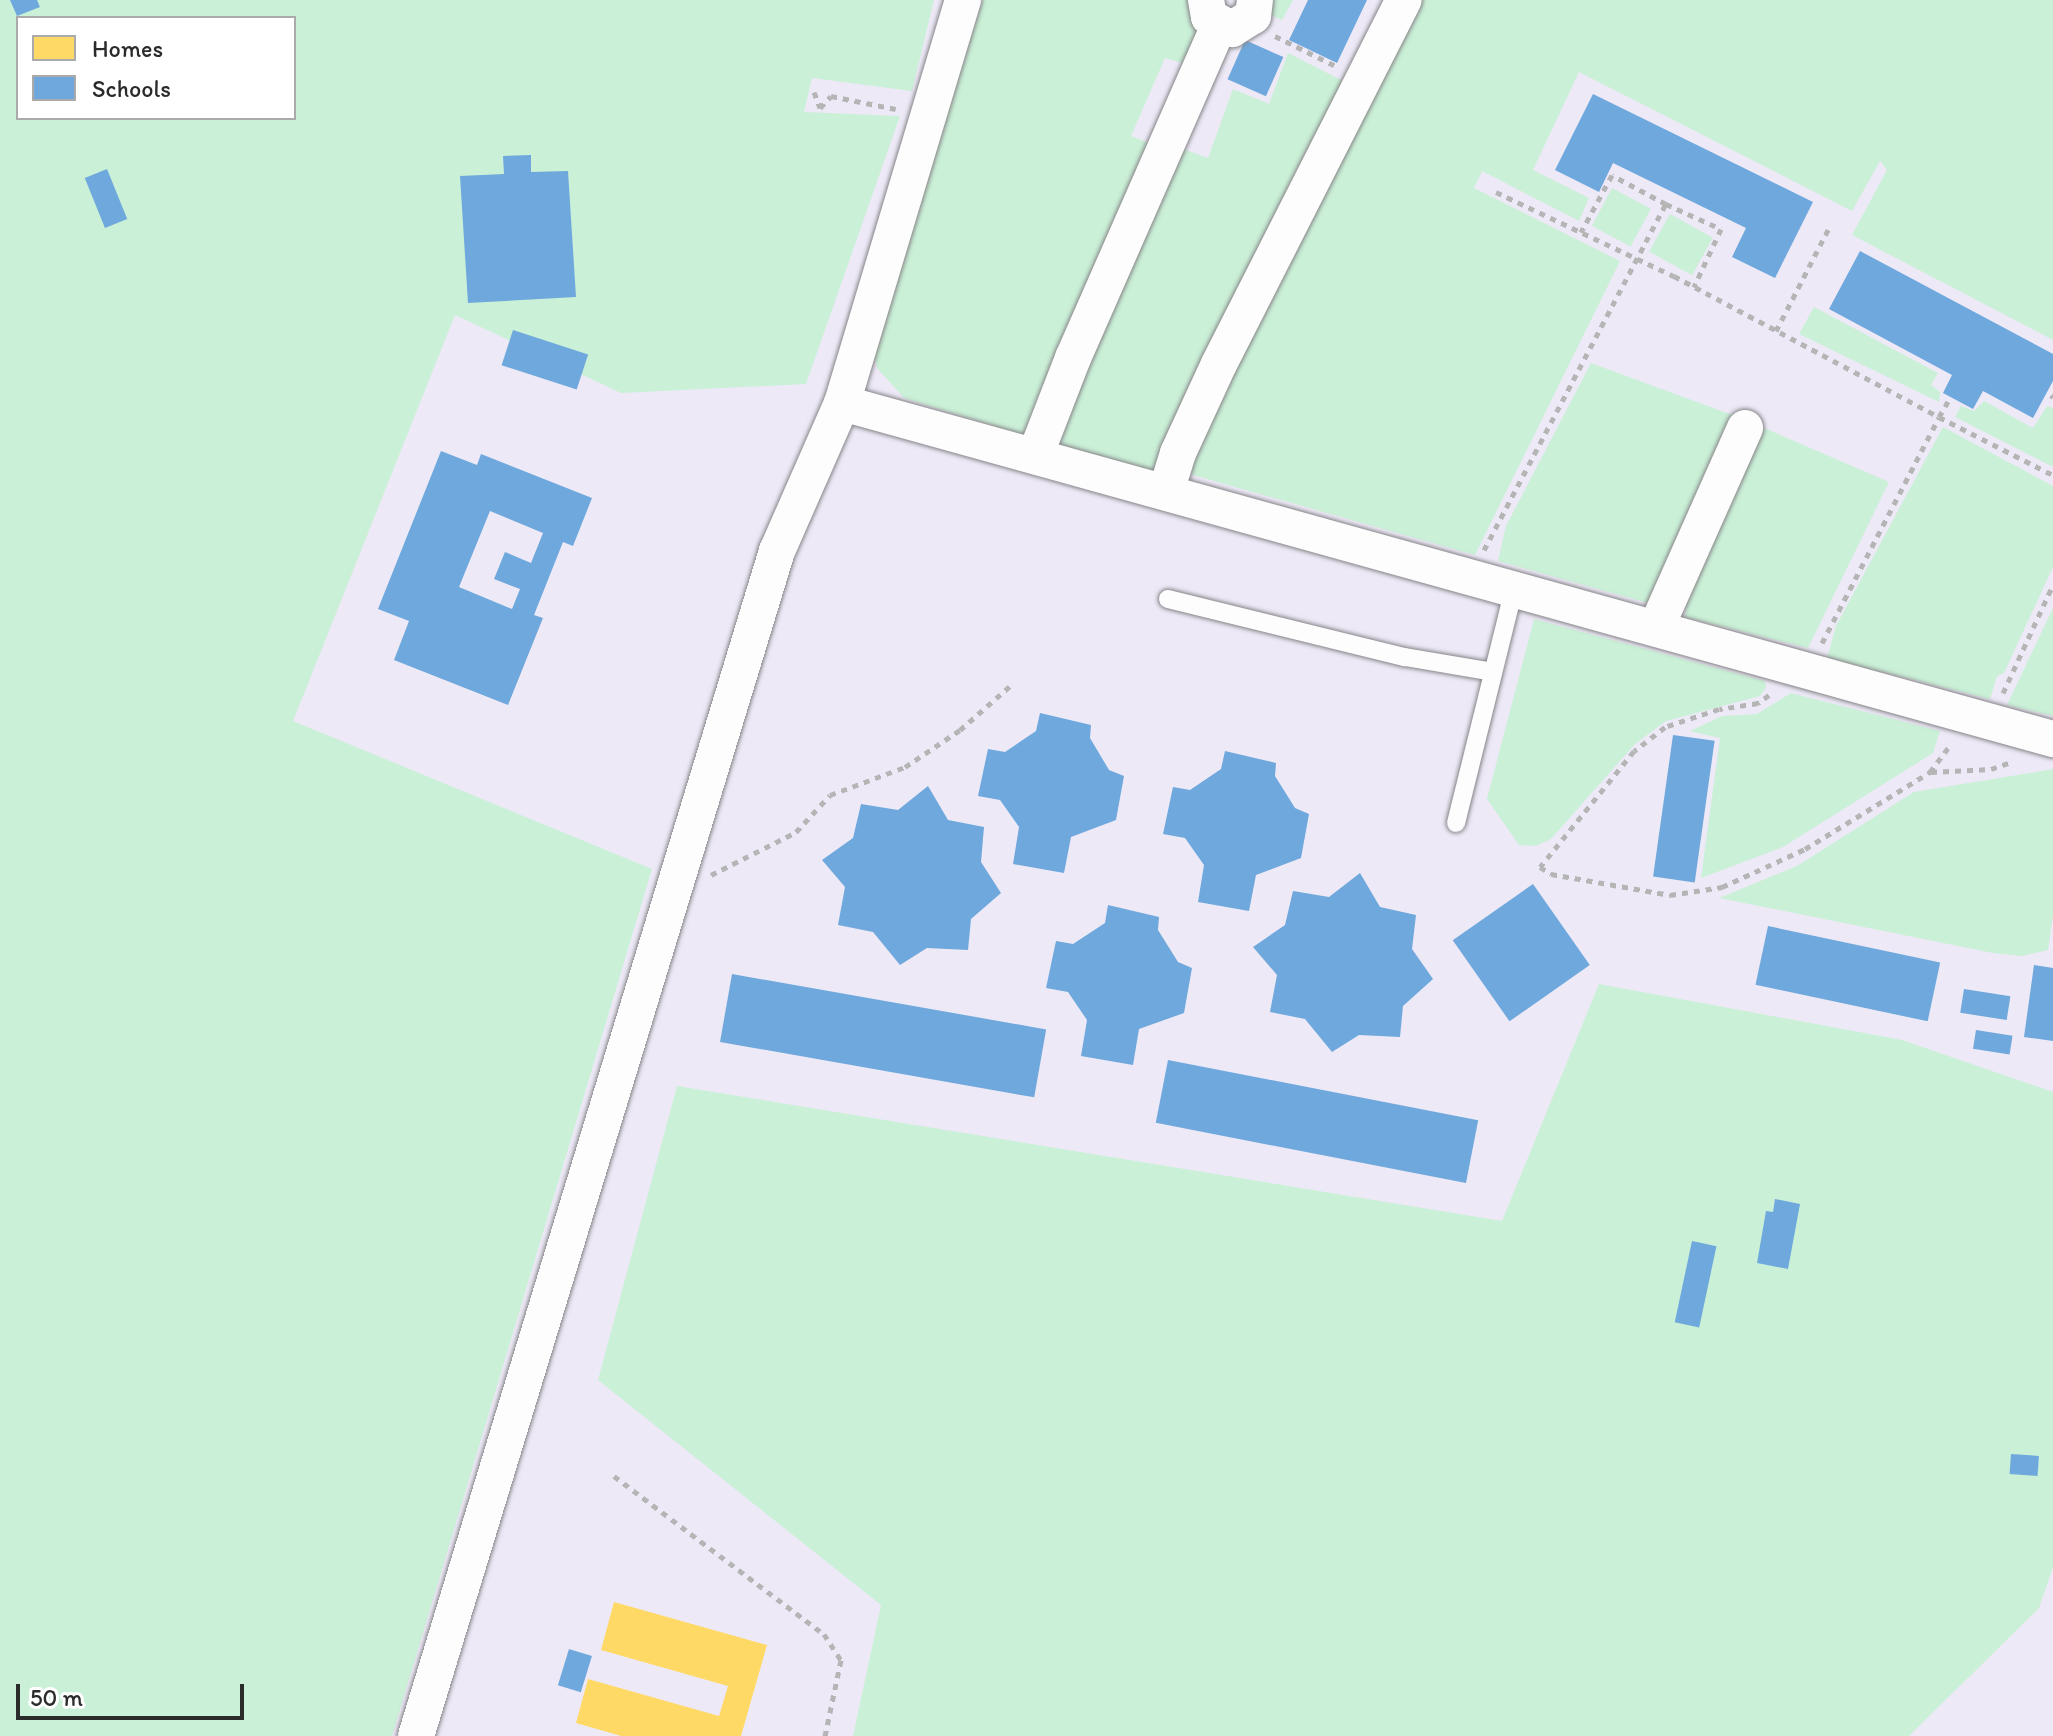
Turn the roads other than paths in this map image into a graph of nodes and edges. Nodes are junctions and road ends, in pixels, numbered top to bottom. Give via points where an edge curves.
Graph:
1 (963, 0) edge
2 (1404, 0) edge
3 (1254, 8) edge
4 (1212, 13) edge
5 (842, 403) junction
6 (1745, 428) dead end
7 (1035, 456) junction
8 (1166, 492) junction
9 (1514, 589) junction
10 (1168, 599) dead end
11 (1656, 628) junction
12 (1493, 672) junction
13 (2050, 738) edge
14 (1456, 823) dead end
15 (416, 1736) edge

1 - 5 street
2 - 8 street via 1219,364
3 - 4 street via 1232,29
4 - 7 street via 1200,74 1089,319
5 - 7 street
5 - 15 street via 777,551
6 - 11 street
7 - 8 street
8 - 9 street
9 - 11 street
9 - 12 lane
10 - 12 lane via 1405,657
11 - 13 street
12 - 14 lane

